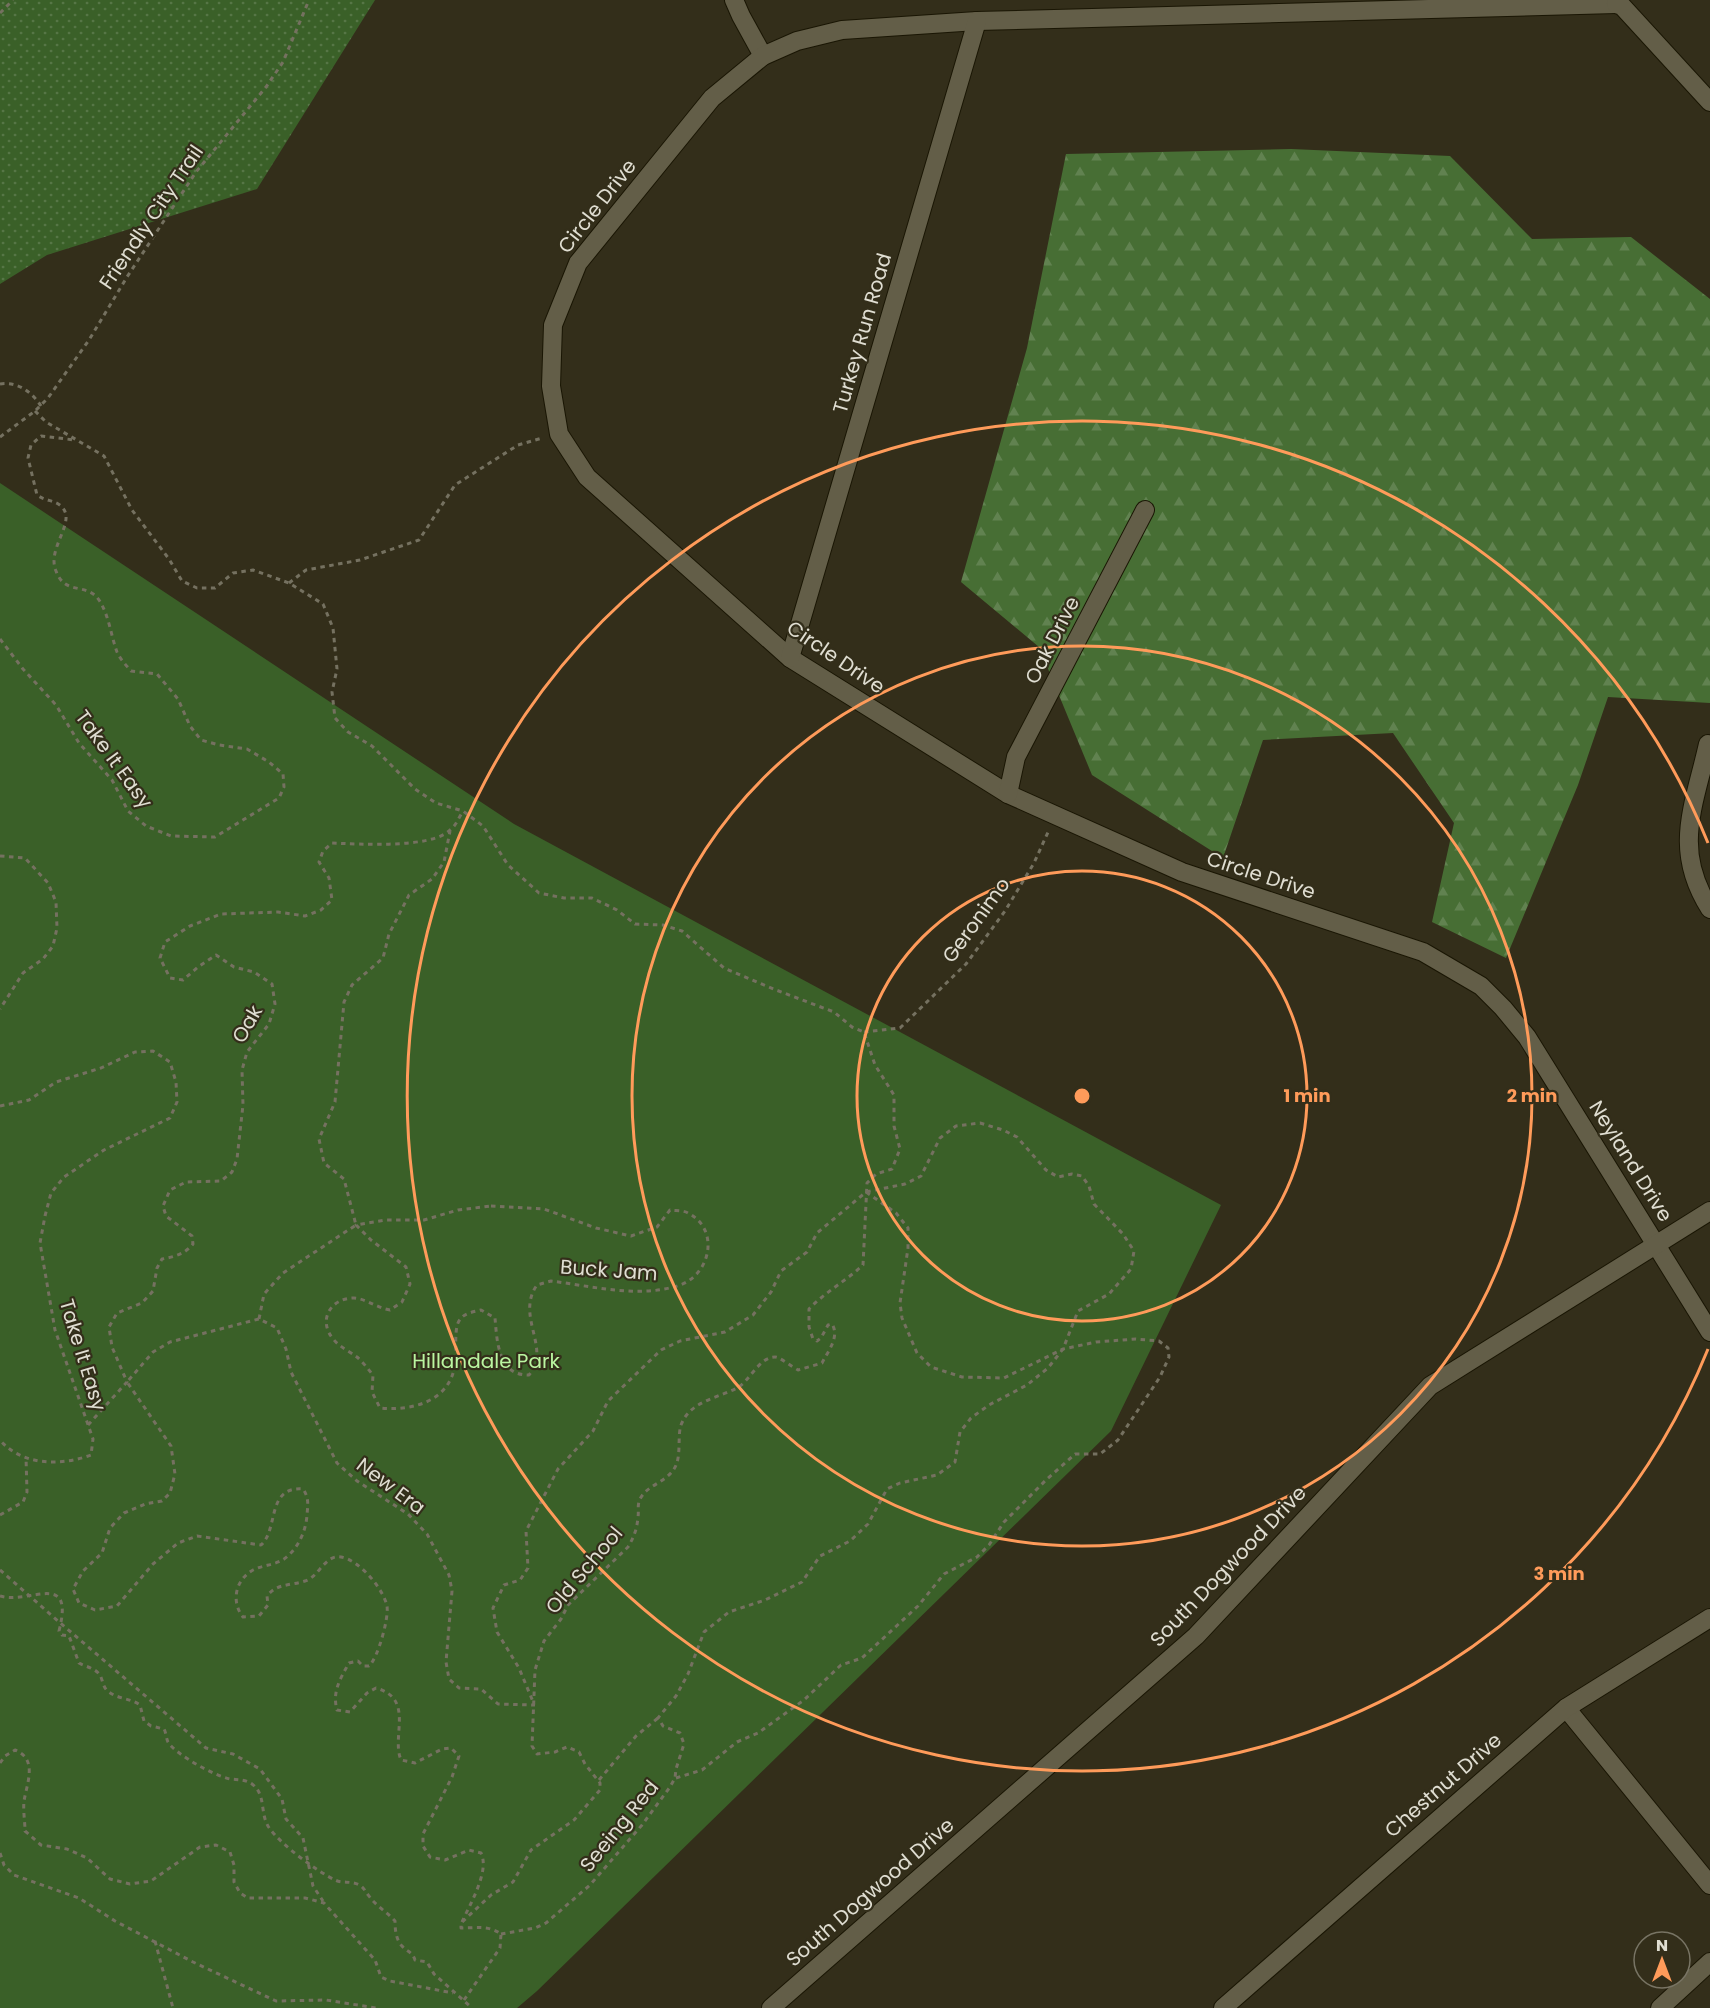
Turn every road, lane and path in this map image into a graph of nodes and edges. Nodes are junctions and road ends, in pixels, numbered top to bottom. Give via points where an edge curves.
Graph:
1 (13, 0) edge
2 (309, 0) edge
3 (734, 0) edge
4 (1617, 2) edge
5 (0, 12) edge
6 (977, 21) junction
7 (764, 56) junction
8 (1710, 102) edge
9 (0, 384) edge
10 (41, 406) junction
11 (35, 411) junction
12 (559, 434) junction
13 (0, 437) edge
14 (77, 441) junction
15 (1145, 510) dead end
16 (289, 583) junction
17 (0, 639) edge
18 (790, 658) junction
19 (1708, 744) dead end
20 (1008, 794) junction
21 (463, 811) junction
22 (1055, 815) junction
23 (450, 831) junction
24 (0, 856) edge
25 (1710, 909) edge
26 (1486, 991) joint
27 (0, 1009) edge
28 (864, 1032) junction
29 (0, 1106) edge
30 (866, 1192) junction
31 (1710, 1211) edge
32 (356, 1224) junction
33 (1657, 1244) junction
34 (259, 1319) junction
35 (1710, 1332) edge
36 (1063, 1349) junction
37 (127, 1382) junction
38 (88, 1425) junction
39 (0, 1440) edge
40 (26, 1457) junction
41 (0, 1515) edge
42 (0, 1570) edge
43 (0, 1596) edge
44 (29, 1596) junction
45 (1710, 1618) edge
46 (61, 1625) junction
47 (535, 1705) junction
48 (1566, 1708) junction
49 (658, 1718) junction
50 (0, 1763) edge
51 (675, 1779) junction
52 (599, 1780) junction
53 (0, 1853) edge
54 (308, 1862) junction
55 (1710, 1885) edge
56 (324, 1903) junction
57 (461, 1923) junction
58 (501, 1934) junction
59 (155, 1941) junction
60 (1710, 1962) edge
61 (455, 1993) junction
62 (464, 2000) junction
63 (173, 2008) edge
64 (376, 2008) edge
65 (472, 2008) edge
66 (771, 2008) edge
67 (1223, 2008) edge
68 (1660, 2008) edge

1 - 5 path
2 - 10 path, Friendly City Trail via 283,62 196,172 89,340
3 - 7 street
4 - 6 street, Circle Drive
4 - 8 street
6 - 7 street, Circle Drive via 842,30 797,41
6 - 18 street, Turkey Run Road
7 - 12 street, Circle Drive via 712,98 578,263 553,325 551,386
9 - 10 path via 15,384
10 - 11 path, Friendly City Trail
11 - 13 path, Friendly City Trail
11 - 14 path via 45,422
12 - 16 path via 518,445 455,486 419,540 360,560 306,570
12 - 18 street, Circle Drive via 587,477
14 - 16 path via 104,456 132,510 182,581 197,588 215,588 233,573 253,570
14 - 17 path, Take It Easy via 41,436 31,445 28,458 37,495 65,509 67,521 54,550 54,568 60,580 70,587 90,591 99,600 118,655 131,671 157,674 178,699 201,740 247,749 283,774 284,787 279,798 215,837 171,836 146,826 128,811 112,780
15 - 20 street, Oak Drive via 1017,757
16 - 21 path via 323,604 333,628 337,669 332,692 335,718 348,732 372,746 415,789 435,803
18 - 20 street, Circle Drive
19 - 25 street via 1688,833 1694,878
20 - 22 street, Circle Drive
21 - 23 path
21 - 28 path via 483,826 508,865 539,893 592,898 635,924 663,925 682,931 724,968 834,1012
22 - 26 street, Circle Drive via 1182,872 1423,952
22 - 28 path, Geronimo via 1023,882 966,964 900,1028
23 - 32 path via 444,862 432,879 409,895 389,934 382,958 352,986 344,1002 335,1102 319,1139 324,1163 344,1179
23 - 37 path, Oak via 431,840 391,845 332,843 319,862 329,878 332,900 321,910 305,916 278,912 221,914 190,926 165,942 160,958 170,978 183,980 216,956 272,984 275,1005 269,1024 247,1052 242,1070 243,1105 232,1172 221,1180 186,1182 170,1190 163,1206 166,1216 192,1236 193,1245 174,1257 162,1259 153,1291 142,1303 117,1313 109,1327 112,1347
24 - 27 path via 25,858 48,883 56,902 57,928 53,946 23,973
26 - 33 street, Neyland Drive via 1527,1037
28 - 30 path via 875,1065 894,1095 894,1126 900,1149 892,1169 876,1174 867,1183
29 - 38 path, Take It Easy via 28,1100 56,1082 135,1052 153,1051 170,1062 176,1082 177,1102 170,1118 104,1150 64,1177 51,1193 45,1216 40,1243 55,1330
30 - 36 path via 896,1213 908,1228 902,1318 917,1353 931,1367 963,1377 1004,1378
30 - 36 path via 921,1176 940,1138 956,1126 980,1123 1017,1137 1046,1170 1058,1177 1082,1176 1094,1204 1134,1251 1131,1269 1109,1294 1078,1311
30 - 47 path via 817,1233 807,1252 781,1271 753,1315 725,1332 680,1341 661,1350 608,1401 593,1431 558,1469 526,1531 528,1568 520,1580 504,1585 494,1608 497,1632
30 - 47 path, Old School via 863,1265 809,1309 813,1339 821,1338 828,1325 835,1328 835,1339 822,1363 798,1370 780,1358 767,1359 739,1387 690,1411 681,1425 674,1469 641,1497 635,1536 568,1605 544,1641 535,1670
31 - 33 street, South Dogwood Drive
32 - 32 path, Buck Jam via 406,1267 410,1284 402,1302 390,1310 356,1298 337,1301 329,1309 328,1328 333,1340 373,1375 372,1392 380,1408 399,1410 429,1401 450,1383 458,1323 467,1313 481,1310 495,1318 497,1345 504,1362 510,1371 529,1375 537,1358 528,1308 537,1285 551,1281 662,1290 683,1284 698,1272 706,1258 709,1240 705,1226 687,1212 670,1210 657,1227 631,1236 544,1209 491,1206 424,1220
32 - 34 path via 283,1273 264,1294
33 - 35 street, Neyland Drive
33 - 66 street, South Dogwood Drive via 1430,1386 1196,1636
34 - 37 path via 170,1342 153,1352
34 - 47 path, New Era via 277,1328 291,1372 337,1463 408,1514 427,1534 449,1575 449,1679 459,1688 481,1689 498,1704
36 - 49 path via 1027,1385 971,1418 960,1432 955,1462 937,1475 887,1489 868,1524 850,1541 820,1556 802,1582 729,1612 704,1632 688,1674
36 - 51 path via 1136,1339 1159,1341 1168,1348 1169,1357 1118,1440 1100,1454 1075,1454 1004,1522 977,1557 944,1574 918,1606 862,1658 841,1665 804,1700 758,1733 737,1742 702,1770
37 - 38 path
37 - 57 path via 171,1446 175,1474 170,1493 162,1501 124,1513 110,1528 102,1553 82,1571 74,1589 79,1603 95,1610 117,1606 153,1564 178,1544 197,1536 261,1545 268,1539 274,1507 293,1488 303,1489 309,1497 306,1526 300,1540 285,1558 252,1571 241,1582 236,1593 237,1609 243,1617 259,1616 268,1605 267,1596 273,1588 307,1581 333,1558 357,1564 375,1581 387,1606 383,1633 374,1661 369,1666 358,1661 349,1663 340,1678 334,1698 337,1710 350,1712 367,1693 376,1688 386,1691 395,1700 400,1714 401,1760 415,1763 452,1748 459,1756 423,1834 423,1846 430,1857 445,1860 469,1850 481,1853 484,1860 480,1883
38 - 40 path, Take It Easy via 93,1439 91,1455 74,1461 38,1462
39 - 40 path, Take It Easy via 8,1450
40 - 41 path via 27,1492 23,1502
42 - 44 path
43 - 44 path
44 - 46 path
44 - 46 path via 55,1594 62,1604
45 - 48 street, Chestnut Drive
46 - 54 path via 206,1748 233,1754 260,1769 282,1799 286,1819 303,1838
46 - 54 path via 60,1632 69,1636 79,1663 99,1674 110,1693 140,1705 144,1721 164,1729 168,1742 179,1752 211,1773 254,1785 271,1830
47 - 52 path, Old School via 532,1746 537,1754 567,1747 579,1752
48 - 55 street
48 - 67 street, Chestnut Drive
49 - 51 path, Seeing Red via 663,1726 680,1733 684,1744
49 - 52 path via 636,1736
50 - 56 path via 15,1750 28,1760 25,1831 41,1845 67,1849 87,1858 110,1879 130,1884 151,1881 200,1847 216,1845 230,1852 234,1882 248,1898 305,1898
51 - 58 path, Seeing Red via 642,1825 590,1885 546,1923
52 - 57 path via 600,1790 574,1820 531,1850 513,1882 491,1895
53 - 59 path via 4,1865 14,1875 79,1898
54 - 56 path via 313,1886
54 - 61 path via 337,1881 352,1881 364,1888 395,1921 400,1945 413,1953 415,1960 427,1962 429,1969
56 - 61 path via 375,1960 381,1977
57 - 58 path via 461,1928 483,1927
58 - 62 path via 500,1948
59 - 63 path
59 - 64 path via 276,2001 326,2000
60 - 68 street
61 - 62 path
62 - 65 path

